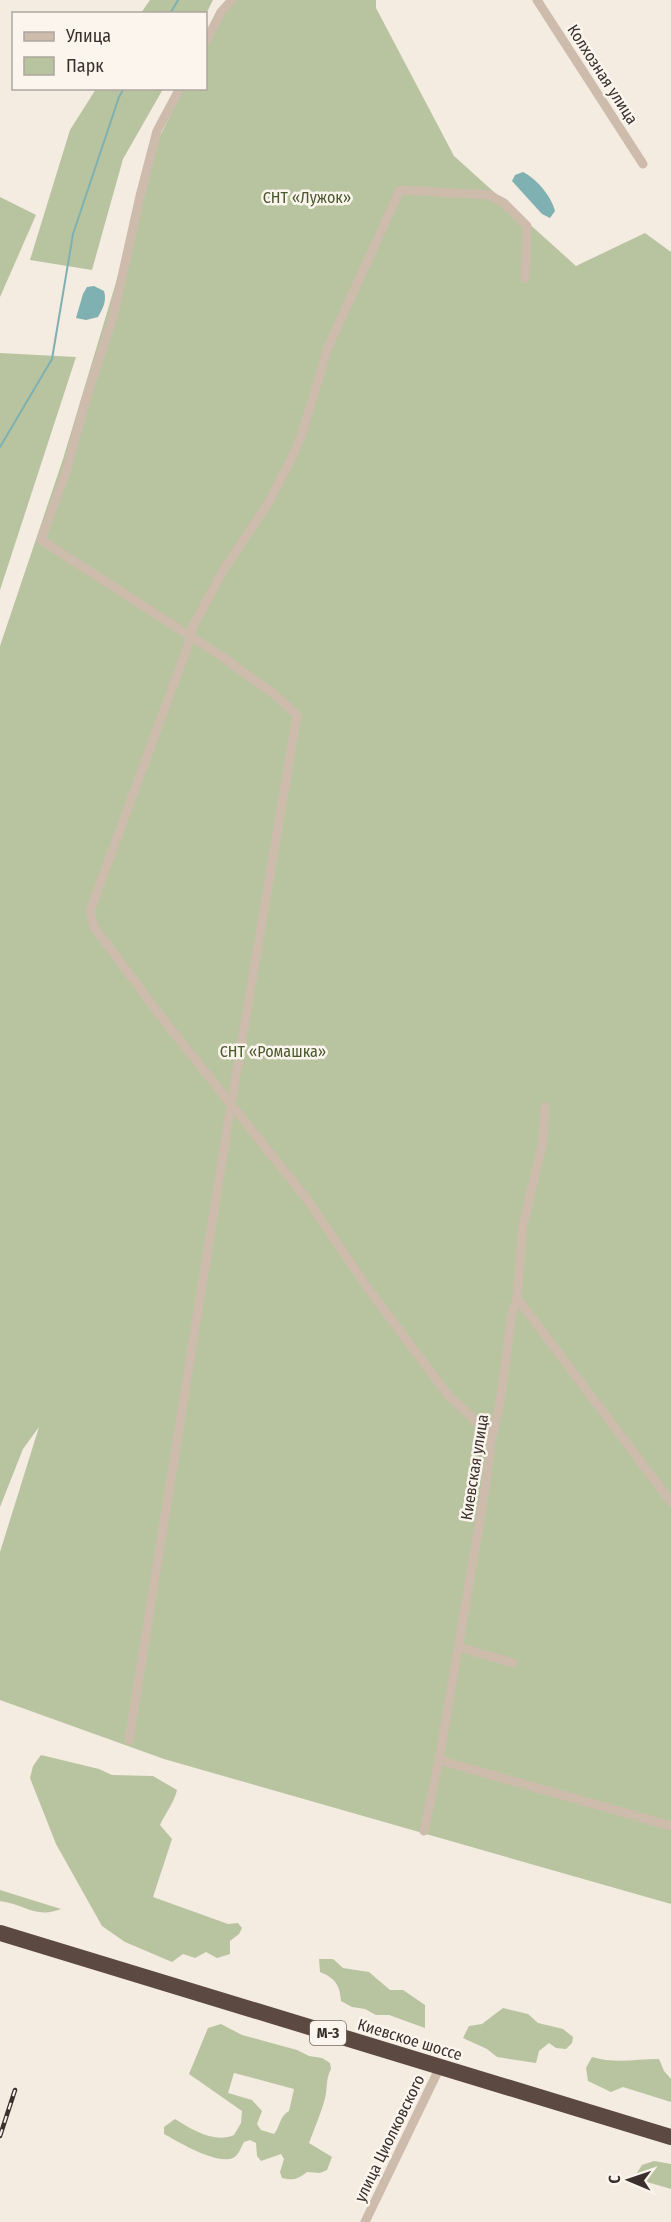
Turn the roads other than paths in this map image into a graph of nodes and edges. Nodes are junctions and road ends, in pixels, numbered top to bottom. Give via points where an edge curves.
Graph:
1 (232, 0) edge
2 (537, 0) edge
3 (207, 39) edge
4 (179, 90) edge
5 (644, 164) dead end
6 (525, 278) dead end
7 (191, 637) junction
8 (231, 1105) junction
9 (545, 1107) dead end
10 (517, 1298) junction
11 (492, 1436) junction
12 (671, 1502) edge
13 (459, 1647) junction
14 (513, 1664) dead end
15 (129, 1740) dead end
16 (439, 1760) junction
17 (671, 1826) edge
18 (424, 1831) dead end
19 (0, 1934) edge
20 (440, 2067) junction
21 (671, 2137) edge
22 (365, 2222) edge

1 - 3 street
2 - 5 street, Колхозная улица
4 - 7 street via 157,131 113,317 41,540
6 - 7 street via 527,226 498,199 480,193 400,190 328,347 291,459 270,500 224,569 192,628
7 - 8 street via 274,694 297,715
7 - 8 street via 90,911 94,927
8 - 11 street via 306,1198 448,1395
8 - 15 street
9 - 10 street, Киевская улица via 543,1142 523,1225
10 - 11 street, Киевская улица
10 - 12 street
11 - 13 street, Киевская улица
13 - 14 street
13 - 16 street, Киевская улица
16 - 17 street
16 - 18 street, Киевская улица
19 - 20 highway, Киевское шоссе / М-3
20 - 21 highway, Киевское шоссе / М-3
20 - 22 street, улица Циолковского

